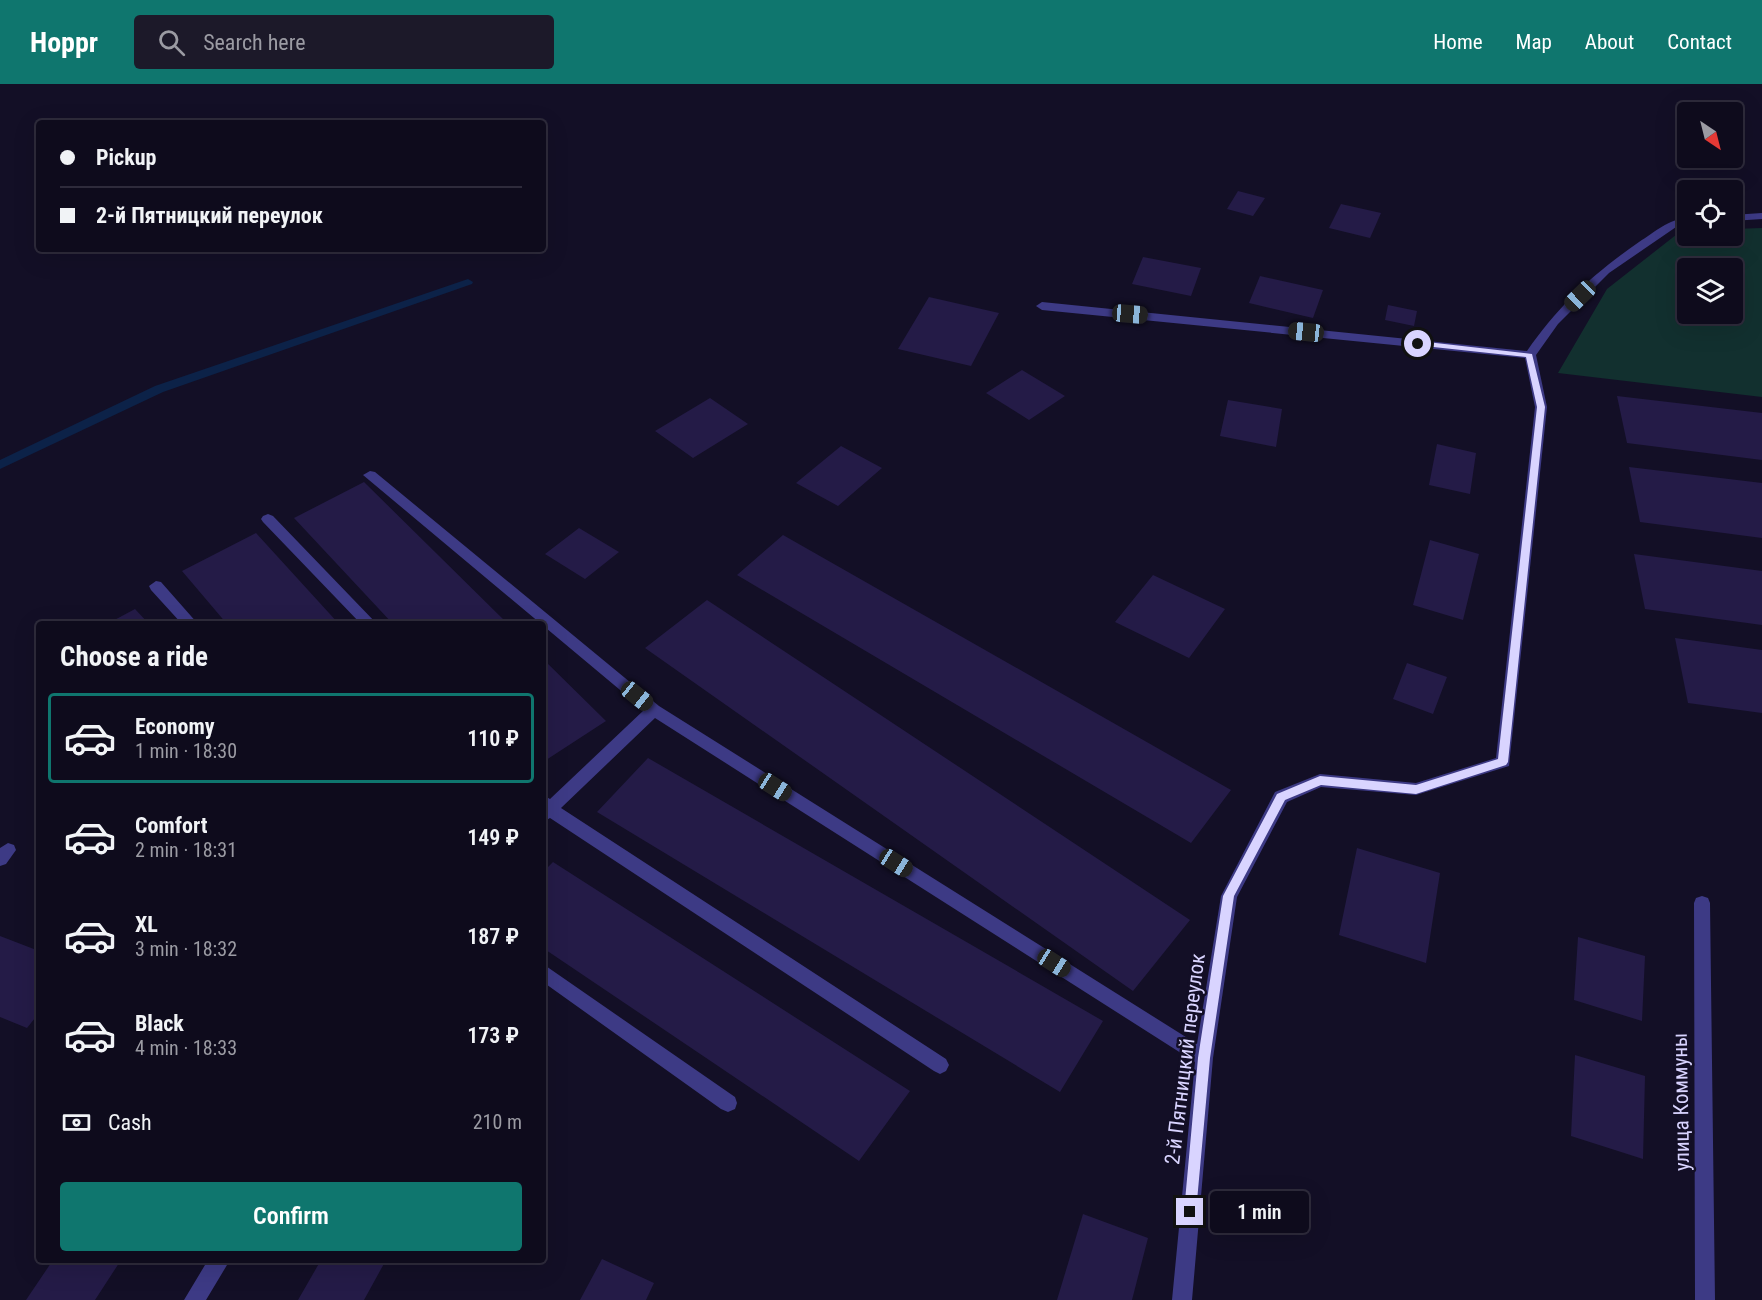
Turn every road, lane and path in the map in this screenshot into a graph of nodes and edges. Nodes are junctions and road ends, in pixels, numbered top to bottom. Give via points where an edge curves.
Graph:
1 (1762, 216) edge
2 (1743, 217) edge
3 (1677, 222) edge
4 (1042, 306) dead end
5 (1530, 355) junction
6 (370, 475) dead end
7 (268, 519) dead end
8 (156, 586) dead end
9 (188, 621) edge
10 (367, 621) edge
11 (654, 710) junction
12 (546, 808) edge
13 (546, 810) edge
14 (1702, 903) dead end
15 (546, 974) edge
16 (1204, 1058) junction
17 (940, 1065) dead end
18 (728, 1103) dead end
19 (218, 1263) edge
20 (194, 1300) edge
21 (1182, 1300) edge
22 (1706, 1300) edge

1 - 2 street
3 - 5 street via 1605,271 1554,321
4 - 5 street
5 - 16 street, 2-й Пятницкий переулок via 1541,407 1503,762 1416,789 1320,780 1281,797 1229,896
6 - 11 street
7 - 10 street
8 - 9 street
11 - 12 street
11 - 16 street
13 - 17 street
14 - 22 street, улица Коммуны
15 - 18 street
16 - 21 street, 2-й Пятницкий переулок
19 - 20 street

